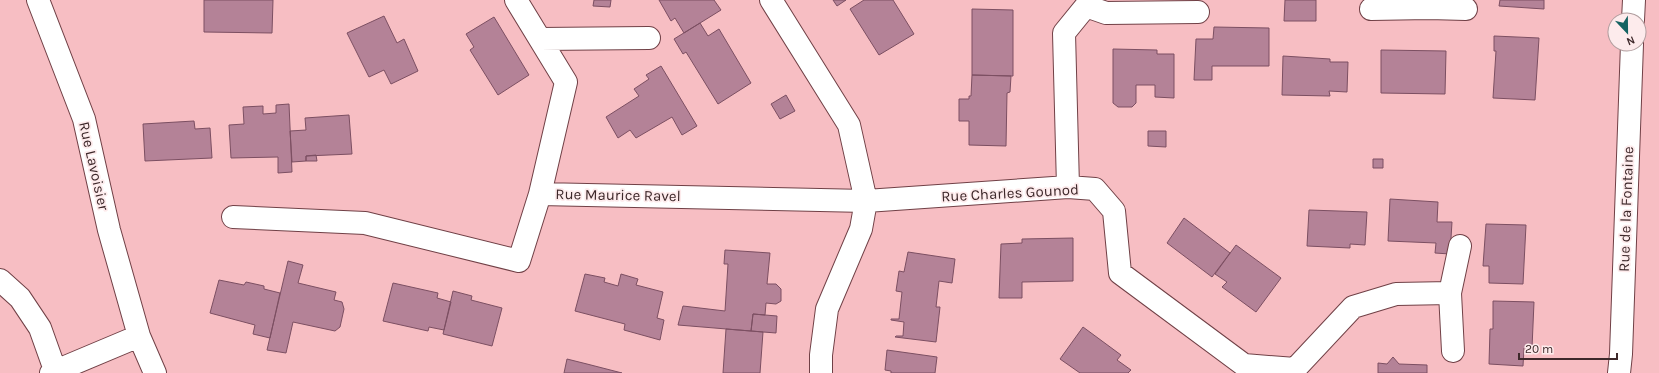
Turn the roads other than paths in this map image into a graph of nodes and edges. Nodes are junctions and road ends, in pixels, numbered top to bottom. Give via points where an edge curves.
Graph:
1 (38, 0) edge
2 (516, 0) edge
3 (772, 0) edge
4 (1634, 0) edge
5 (1086, 3) edge
6 (1429, 4) edge
7 (1371, 9) dead end
8 (1466, 9) dead end
9 (1198, 12) dead end
10 (1633, 12) edge
11 (649, 38) dead end
12 (540, 39) junction
13 (1632, 52) edge
14 (1068, 187) junction
15 (540, 194) junction
16 (866, 201) junction
17 (232, 217) dead end
18 (1460, 246) dead end
19 (0, 280) edge
20 (1450, 293) junction
21 (139, 336) junction
22 (1453, 351) dead end
23 (1295, 371) edge
24 (53, 372) edge
25 (155, 373) edge
26 (821, 373) edge
27 (1619, 373) edge

1 - 21 street, Rue Lavoisier via 84,119 109,230
2 - 12 street
3 - 16 street via 849,125
4 - 10 street
5 - 9 street via 1106,13
5 - 14 street via 1064,33
6 - 7 street
6 - 8 street
11 - 12 street
12 - 15 street via 566,82
13 - 27 street, Rue de la Fontaine
14 - 16 street, Rue Charles Gounod
14 - 23 street, Rue Charles Gounod via 1095,189 1114,211 1120,273 1244,365
15 - 16 street, Rue Maurice Ravel
15 - 17 street, Rue Maurice Ravel via 519,261 365,223
16 - 26 street via 861,229 827,309
18 - 20 street
19 - 24 street via 20,298 40,328
20 - 22 street
20 - 23 street, Rue Charles Gounod via 1396,294 1353,307
21 - 24 street
21 - 25 street, Rue Lavoisier

